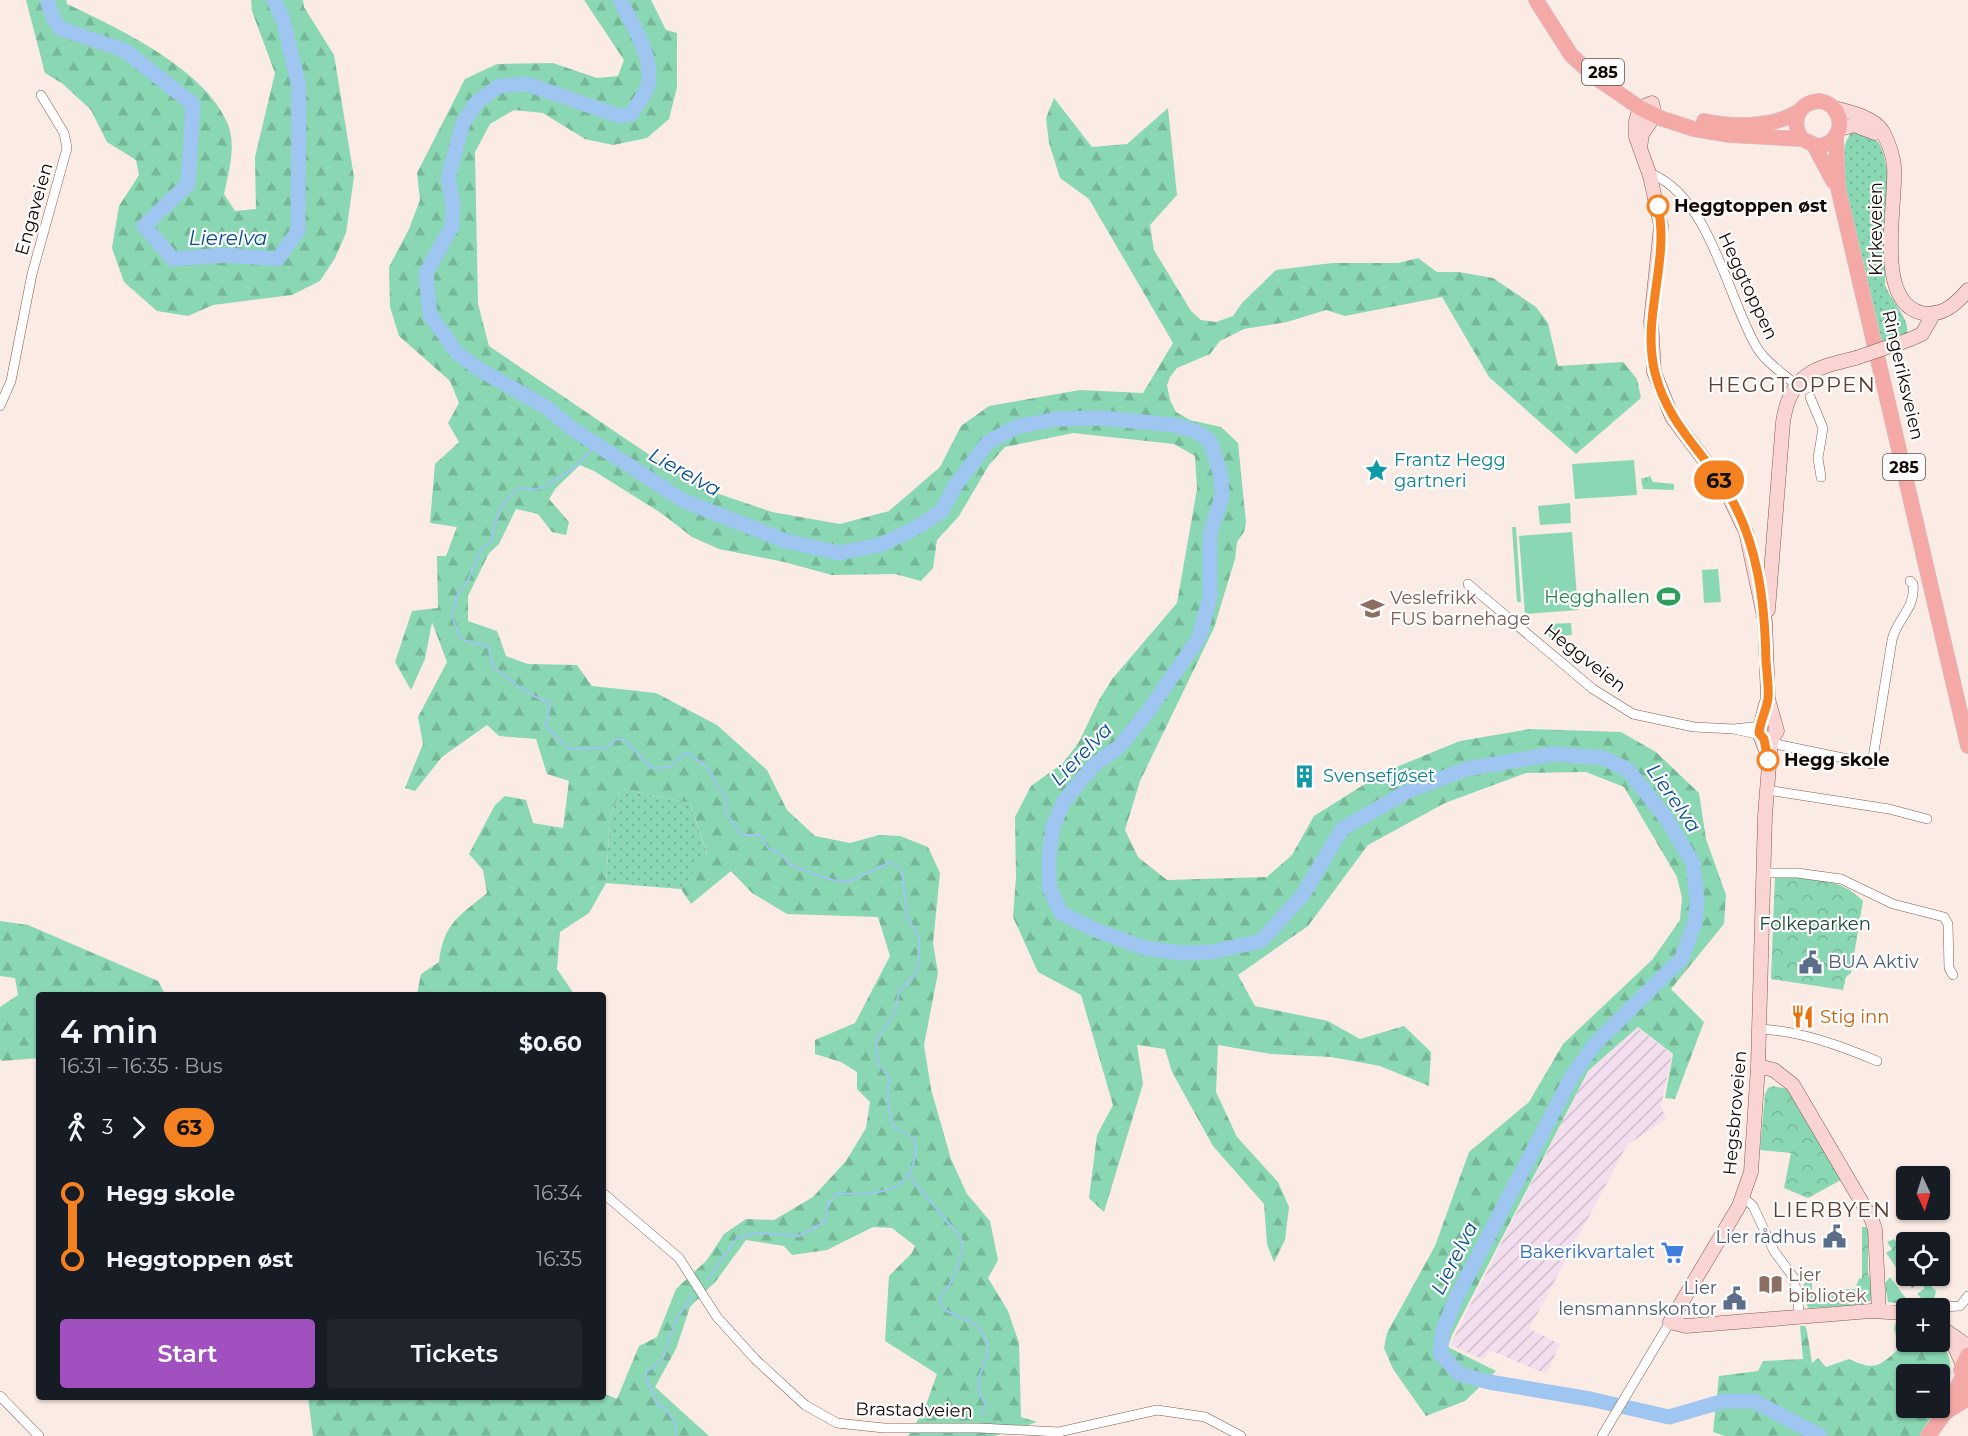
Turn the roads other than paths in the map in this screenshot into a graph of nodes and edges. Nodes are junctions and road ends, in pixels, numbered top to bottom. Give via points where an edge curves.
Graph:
1 (1536, 0) edge
2 (41, 95) dead end
3 (1834, 108) junction
4 (1649, 109) junction
5 (1798, 112) junction
6 (1838, 133) junction
7 (1884, 138) junction
8 (1808, 142) junction
9 (1650, 177) junction
10 (1838, 188) junction
11 (1968, 290) edge
12 (1917, 311) junction
13 (1934, 314) junction
14 (1911, 339) junction
15 (1796, 385) junction
16 (1810, 397) dead end
17 (0, 406) edge
18 (1821, 477) dead end
19 (1910, 581) dead end
20 (1467, 584) dead end
21 (1766, 621) junction
22 (1767, 731) junction
23 (1968, 746) edge
24 (1767, 790) junction
25 (1927, 819) dead end
26 (1763, 873) junction
27 (1953, 975) dead end
28 (1759, 1029) junction
29 (1877, 1061) dead end
30 (1758, 1073) junction
31 (606, 1196) edge
32 (1743, 1197) junction
33 (1968, 1296) edge
34 (1950, 1307) edge
35 (1879, 1311) junction
36 (1896, 1312) edge
37 (1800, 1317) junction
38 (1670, 1323) junction
39 (1950, 1335) edge
40 (1950, 1342) edge
41 (1968, 1346) edge
42 (1965, 1370) edge
43 (0, 1396) edge
44 (1968, 1398) edge
45 (1950, 1401) edge
46 (1950, 1410) edge
47 (1941, 1418) edge
48 (1603, 1434) edge
49 (39, 1436) edge
50 (1241, 1436) edge
51 (1928, 1436) edge

1 - 4 main road, 285 via 1560,34
2 - 17 street, Engaveien via 64,133 67,148 32,274 11,381
3 - 5 main road, 285 via 1814,101
3 - 6 main road, 285 via 1840,118
3 - 7 street, Kirkeveien via 1868,120 1883,132
4 - 5 main road, 285 via 1728,124 1775,122
4 - 8 main road, 285 via 1680,125 1716,133
4 - 9 street, Hegsbroveien via 1636,129
5 - 8 main road, 285 via 1796,126
6 - 7 street via 1861,126
6 - 8 main road, 285 via 1827,144
6 - 10 main road, Ringeriksveien / 285
7 - 12 street, Kirkeveien via 1894,165 1893,284 1902,301
8 - 10 main road, Ringeriksveien / 285
9 - 15 street, Heggtoppen via 1654,175 1669,183 1689,208 1727,276 1758,349
9 - 21 street, Hegsbroveien via 1661,226 1651,321 1654,372 1671,417 1724,486 1740,515 1754,558
10 - 23 main road, Ringeriksveien / 285
11 - 13 street via 1951,306
12 - 13 street
12 - 14 street
13 - 14 street via 1922,334
14 - 15 street, bridge via 1814,370
15 - 21 street via 1783,422
16 - 18 street via 1823,428 1818,458
19 - 22 street via 1914,598 1892,640 1872,764 1777,744
20 - 22 street, Heggveien via 1593,689 1633,714 1667,723
21 - 22 street, Hegsbroveien
22 - 24 street, Hegsbroveien
24 - 25 street via 1889,809
24 - 26 street, Hegsbroveien
26 - 27 street via 1841,879 1893,904 1942,916 1948,924 1949,968
26 - 28 street, Hegsbroveien
28 - 29 street via 1833,1043
28 - 30 street, Hegsbroveien
30 - 32 street, Hegsbroveien via 1751,1172
30 - 35 street via 1774,1070 1797,1090 1871,1218 1875,1229
31 - 50 street, Brastadveien via 679,1258 717,1317 755,1359 805,1405 837,1423 1050,1433 1157,1410 1205,1417
32 - 37 street via 1753,1206 1774,1251 1794,1278
32 - 38 street, Hegsbroveien
33 - 34 street via 1960,1306
35 - 36 street
35 - 37 street
37 - 38 street via 1686,1326
38 - 48 street, Hegsbroveien
39 - 41 street
40 - 42 street
42 - 45 main road
43 - 49 street
44 - 46 main road
47 - 51 main road

